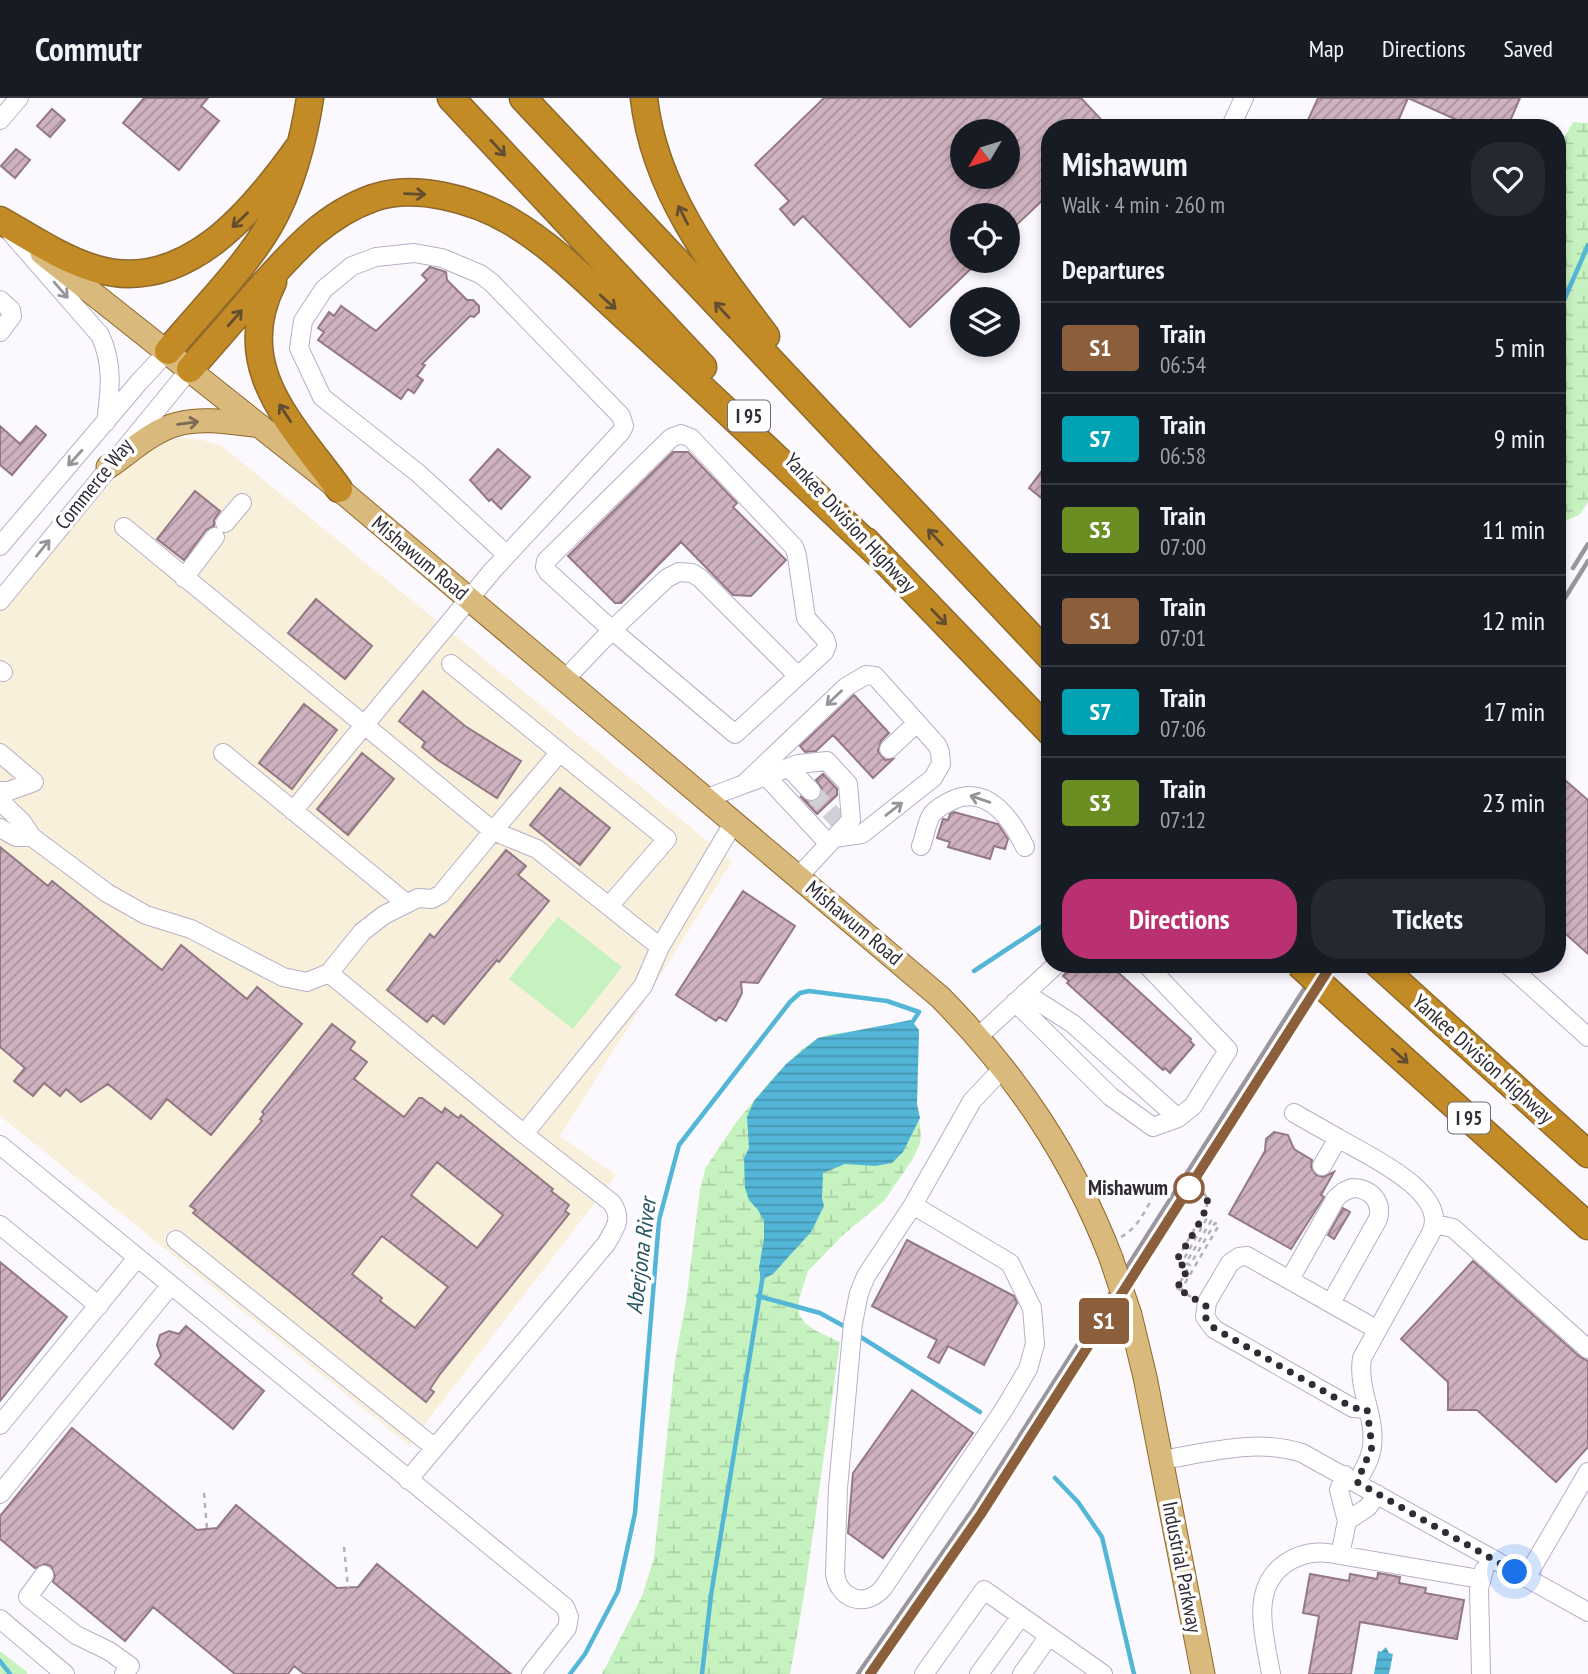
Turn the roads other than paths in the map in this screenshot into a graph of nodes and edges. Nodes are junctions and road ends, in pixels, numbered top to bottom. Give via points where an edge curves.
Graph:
1 (19, 98) edge
2 (310, 98) edge
3 (451, 98) edge
4 (523, 98) edge
5 (644, 98) edge
6 (1244, 98) edge
7 (1234, 119) edge
8 (0, 120) edge
9 (298, 148) junction
10 (0, 220) edge
11 (284, 261) junction
12 (0, 300) edge
13 (0, 332) edge
14 (168, 351) junction
15 (190, 369) junction
16 (106, 422) junction
17 (261, 426) junction
18 (852, 449) junction
19 (108, 467) junction
20 (339, 489) junction
21 (242, 503) dead end
22 (124, 527) dead end
23 (0, 546) edge
24 (878, 554) junction
25 (507, 555) junction
26 (184, 578) junction
27 (470, 600) junction
28 (0, 601) edge
29 (612, 629) junction
30 (1041, 648) edge
31 (451, 664) dead end
32 (798, 676) junction
33 (565, 679) junction
34 (917, 723) junction
35 (1041, 723) edge
36 (365, 725) junction
37 (889, 749) dead end
38 (560, 752) junction
39 (0, 753) edge
40 (223, 753) dead end
41 (789, 768) junction
42 (766, 776) junction
43 (743, 785) junction
44 (0, 791) edge
45 (811, 791) tunnel mouth
46 (707, 798) junction
47 (4, 809) edge
48 (293, 811) junction
49 (734, 822) junction
50 (0, 828) edge
51 (493, 831) junction
52 (32, 837) junction
53 (831, 841) junction
54 (921, 845) dead end
55 (1025, 847) dead end
56 (799, 876) junction
57 (406, 902) junction
58 (610, 905) junction
59 (660, 947) junction
60 (329, 973) junction
61 (1047, 973) edge
62 (1155, 973) edge
63 (1309, 973) edge
64 (1387, 973) edge
65 (1517, 973) edge
66 (1020, 997) junction
67 (978, 1037) junction
68 (1588, 1037) edge
69 (1004, 1067) junction
70 (1294, 1113) dead end
71 (1178, 1118) junction
72 (524, 1134) junction
73 (1338, 1138) junction
74 (0, 1145) edge
75 (1588, 1154) edge
76 (1322, 1166) dead end
77 (914, 1205) junction
78 (1435, 1224) junction
79 (0, 1225) edge
80 (1588, 1226) edge
81 (176, 1240) dead end
82 (137, 1258) junction
83 (1290, 1279) junction
84 (170, 1286) junction
85 (1331, 1303) junction
86 (99, 1306) junction
87 (1377, 1329) junction
88 (1588, 1349) edge
89 (1367, 1409) junction
90 (0, 1425) edge
91 (435, 1448) junction
92 (1161, 1460) junction
93 (1588, 1472) edge
94 (1351, 1478) junction
95 (408, 1479) junction
96 (0, 1494) edge
97 (1377, 1494) junction
98 (1347, 1521) junction
99 (1340, 1555) junction
100 (1491, 1559) junction
101 (44, 1575) dead end
102 (1526, 1578) junction
103 (1480, 1579) junction
104 (1588, 1612) edge
105 (1021, 1616) junction
106 (0, 1619) edge
107 (1049, 1636) junction
108 (1079, 1667) edge
109 (65, 1674) edge
110 (124, 1674) edge
111 (531, 1674) edge
112 (924, 1674) edge
113 (979, 1674) edge
114 (1022, 1674) edge
115 (1103, 1674) edge
116 (1203, 1674) edge
117 (1271, 1674) edge
118 (1481, 1674) edge

1 - 8 street
2 - 9 highway
3 -> 24 highway, Yankee Division Highway / I 95
18 -> 4 highway, I 95
18 -> 5 highway via 693,233 655,150
6 - 7 street
9 -> 10 highway via 259,201 233,226 195,254 154,271 95,269
9 - 14 highway via 283,198 265,233
10 - 14 main road, Mishawum Road
10 -> 16 street via 100,335 111,372
15 -> 11 highway
20 -> 11 highway via 270,390 259,361 262,311
11 -> 24 highway via 322,225 377,197 432,194 500,215 531,234 578,275
12 - 13 street via 12,314
14 - 15 main road, Mishawum Road
14 - 16 street, Commerce Way
15 - 17 main road, Mishawum Road
15 - 19 street, Commerce Way
16 -> 23 street, Commerce Way
19 -> 17 main road via 176,424 209,420
17 - 20 main road, Mishawum Road
30 -> 18 highway, I 95
28 -> 19 street, Commerce Way
20 - 27 main road, Mishawum Road
21 - 26 street
22 - 26 street
24 -> 35 highway, Yankee Division Highway / I 95
25 - 25 street via 621,432 622,417 480,274 427,254 376,257 352,266 324,289 301,328 299,348 322,397 419,474
25 - 27 street
26 - 36 street
27 - 33 main road, Mishawum Road
27 - 36 street
29 - 32 street via 734,734
29 - 32 street via 667,578 688,572 700,578
29 - 32 street via 548,572 546,561 671,438 684,434 796,551 806,618 827,643
29 - 33 street
31 - 38 street
33 - 46 main road, Mishawum Road
34 - 37 street
34 -> 43 street via 875,676 866,675 846,687
53 -> 34 street via 862,834 936,775 940,752
36 - 48 street
36 - 51 street
38 - 51 street
38 - 58 street via 667,839
39 - 44 street via 34,782
40 - 48 street
41 - 42 street
41 - 45 street
41 - 53 street via 827,761 848,784 851,820
42 - 43 street
42 - 53 street
43 - 46 street
46 - 49 main road, Mishawum Road
47 - 52 street via 22,822
48 - 57 street
49 - 56 main road, Mishawum Road
49 - 59 street
50 - 52 street via 16,837
51 - 57 street via 441,894
51 - 58 street via 537,849
52 - 60 street via 107,893 146,915 191,929 283,977 307,982
53 - 56 street
55 -> 54 street via 1006,816 971,795 935,811
56 - 67 main road, Mishawum Road via 940,997
57 - 60 street via 362,932
58 - 59 street
59 - 72 street via 643,986
60 - 72 street
61 - 66 street
62 - 71 street via 1228,1050 1193,1106
63 -> 80 highway, I 95, bridge
64 - 75 highway, Yankee Division Highway / I 95
65 - 68 street
66 - 67 street
66 - 71 street via 1073,1024
66 - 71 street via 1111,1097 1153,1127
67 - 69 main road, Mishawum Road
69 - 77 street via 972,1101
69 - 92 main road, Mishawum Road, bridge via 1062,1153 1109,1251 1130,1315
70 - 73 street
72 - 91 street via 612,1203 618,1213 617,1225
73 - 76 street
73 - 78 street via 1397,1173 1426,1197 1434,1209
74 - 82 street
77 - 77 street via 1010,1263 1032,1308 1035,1344 1028,1369 1003,1411 883,1588 875,1596 853,1599 843,1593 835,1573 853,1323 863,1281
78 - 87 street
78 - 88 street via 1453,1228
79 - 86 street
81 - 91 street
82 - 84 street
82 - 86 street
83 - 85 street
83 - 85 street via 1338,1196 1352,1188 1368,1192 1379,1205 1378,1219
83 - 89 street via 1254,1259 1239,1257 1228,1266 1206,1306 1206,1333 1353,1408
84 - 95 street
84 - 96 street
85 - 87 street
86 - 90 street
87 - 89 street via 1361,1362
89 - 94 street via 1372,1447
91 - 95 street
92 - 94 street via 1273,1446 1302,1453
92 - 116 main road, Industrial Parkway
93 - 102 street
94 - 97 street
94 - 98 street via 1339,1490
95 - 111 street via 567,1610 568,1628
97 - 98 street via 1368,1507
97 - 100 street
98 - 99 street
99 - 103 street
99 - 117 street via 1298,1556 1269,1581 1262,1611
100 - 102 street
100 - 103 street
101 - 110 street via 28,1597 76,1635 130,1666
102 - 104 street
103 - 118 street
105 - 107 street
105 - 112 street via 984,1590
105 - 113 street
106 - 109 street
107 - 108 street
107 - 114 street
108 - 115 street

